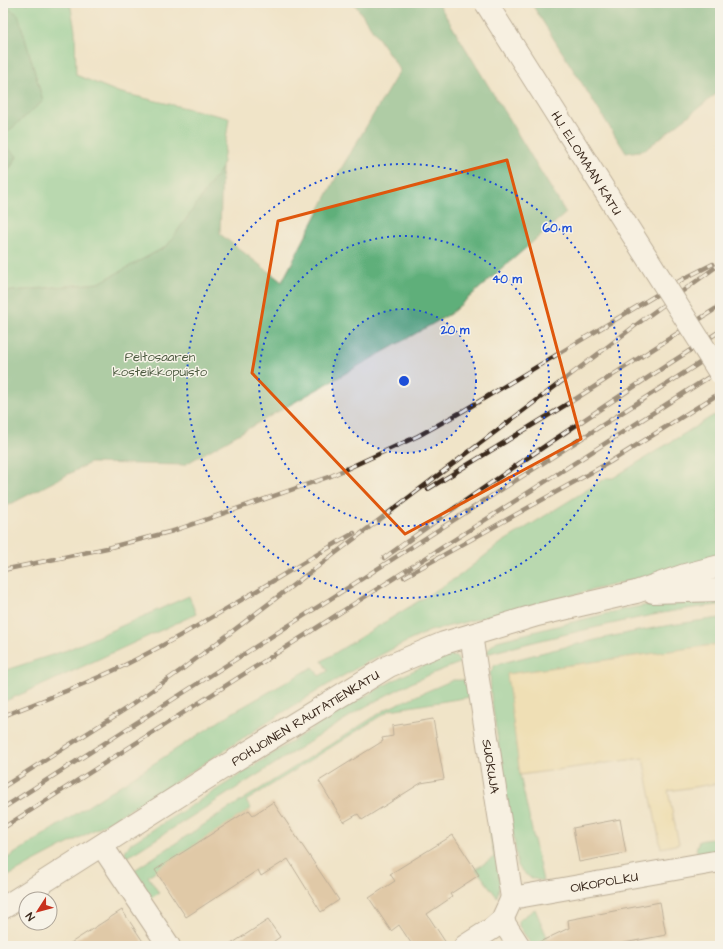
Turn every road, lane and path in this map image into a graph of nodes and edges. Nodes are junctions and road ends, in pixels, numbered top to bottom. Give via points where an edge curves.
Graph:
1 (486, 3) edge
2 (720, 373) edge
3 (720, 566) edge
4 (720, 590) edge
5 (636, 592) junction
6 (470, 635) junction
7 (102, 846) junction
8 (720, 861) edge
9 (512, 898) junction
10 (3, 908) edge
11 (502, 920) junction
12 (169, 946) edge
13 (465, 946) edge
14 (519, 946) edge

1 - 2 street, HJ. ELOMAAN KATU, bridge
3 - 5 street, POHJOINEN RAUTATIENKATU
4 - 5 street, POHJOINEN RAUTATIENKATU
5 - 6 street, POHJOINEN RAUTATIENKATU via 537,615
6 - 7 street, POHJOINEN RAUTATIENKATU via 402,660 364,680
6 - 9 street, SUOKUJA
7 - 10 street, POHJOINEN RAUTATIENKATU
7 - 12 street
8 - 9 street, OIKOPOLKU
9 - 11 street
11 - 13 street
11 - 14 street

